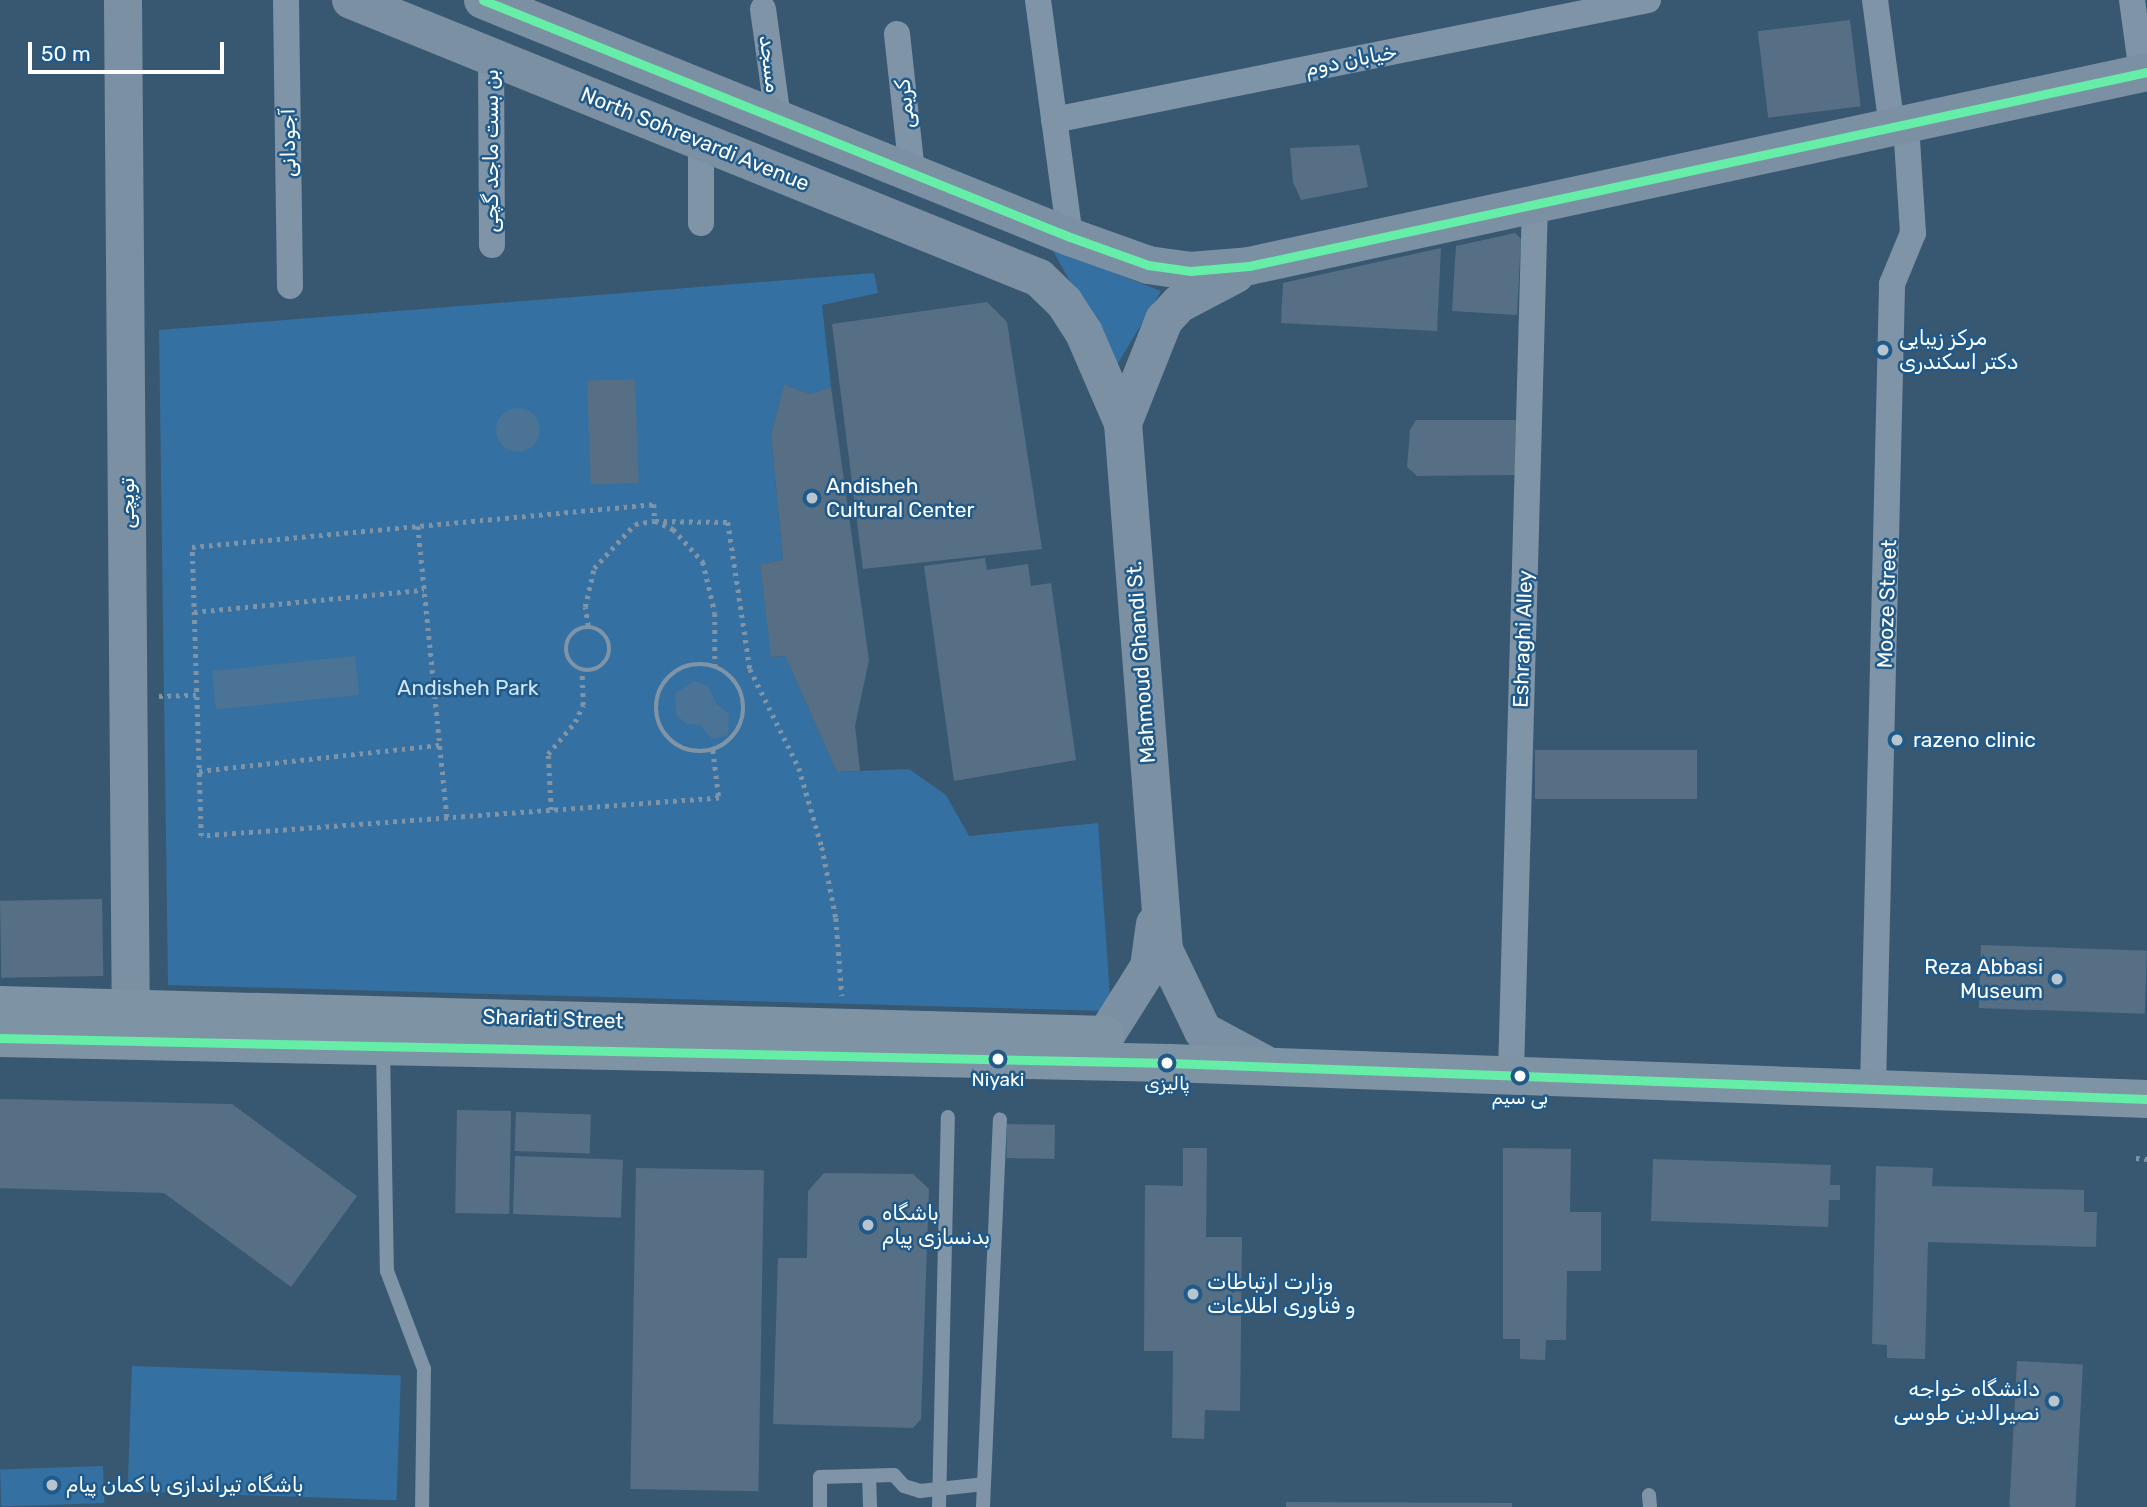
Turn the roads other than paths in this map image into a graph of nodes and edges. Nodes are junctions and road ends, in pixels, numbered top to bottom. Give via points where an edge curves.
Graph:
1 (123, 0) edge
2 (285, 0) edge
3 (351, 0) edge
4 (483, 0) edge
5 (1038, 0) edge
6 (1648, 0) edge
7 (1875, 0) edge
8 (2132, 0) edge
9 (764, 9) dead end
10 (897, 34) dead end
11 (491, 56) junction
12 (2144, 72) edge
13 (778, 119) junction
14 (1054, 120) junction
15 (1899, 127) junction
16 (701, 141) junction
17 (912, 173) junction
18 (1535, 204) junction
19 (701, 223) dead end
20 (1070, 237) junction
21 (492, 246) dead end
22 (1249, 266) junction
23 (1039, 278) joint
24 (290, 286) dead end
25 (1123, 423) junction
26 (1158, 901) junction
27 (0, 1005) edge
28 (130, 1023) junction
29 (1106, 1035) joint
30 (0, 1038) edge
31 (383, 1045) junction
32 (1268, 1066) junction
33 (1511, 1073) junction
34 (1873, 1087) junction
35 (2147, 1099) edge
36 (948, 1117) dead end
37 (1000, 1119) dead end
38 (869, 1476) junction
39 (984, 1484) junction
40 (940, 1486) junction
41 (422, 1507) edge
42 (820, 1507) edge
43 (870, 1507) edge
44 (939, 1507) edge
45 (983, 1507) edge

1 - 28 main road, توپچی
2 - 24 street, آجودانی
3 - 11 main road, North Sohrevardi Avenue
4 - 13 main road
5 - 14 street
6 - 14 street, خیابان دوم
7 - 15 street, Mooze Street
8 - 12 street
9 - 13 street, مسجد
10 - 17 street, کریمی
11 - 16 main road, North Sohrevardi Avenue
11 - 21 street, بن بست ماجد گچی
12 - 15 main road
13 - 17 main road
14 - 20 street
15 - 18 main road
15 - 34 street, Mooze Street via 1913,233 1892,284
16 - 19 street
16 - 23 main road, North Sohrevardi Avenue
17 - 20 main road
18 - 22 main road
18 - 33 street, Eshraghi Alley
20 - 22 main road via 1174,270
22 - 25 main road, Mahmoud Ghandi St. via 1179,304 1164,320
23 - 25 main road, Mahmoud Ghandi St. via 1064,302 1084,333
25 - 26 main road, Mahmoud Ghandi St.
26 - 29 main road, Mahmoud Ghandi St. via 1149,967
26 - 32 main road, Mahmoud Ghandi St. via 1164,950 1203,1031
27 - 28 main road, Shariati Street
28 - 29 main road, Shariati Street via 845,1027
28 - 30 main road, Shariati Street
28 - 31 main road, Shariati Street
31 - 32 main road, Shariati Street
31 - 41 lane via 387,1270 424,1369
32 - 33 main road, Shariati Street
33 - 34 main road, Shariati Street
34 - 35 main road, Shariati Street
36 - 40 lane
37 - 39 lane
38 - 40 lane via 894,1475 904,1486 920,1491
38 - 42 lane via 820,1477
38 - 43 lane
39 - 40 lane
39 - 45 lane
40 - 44 lane

